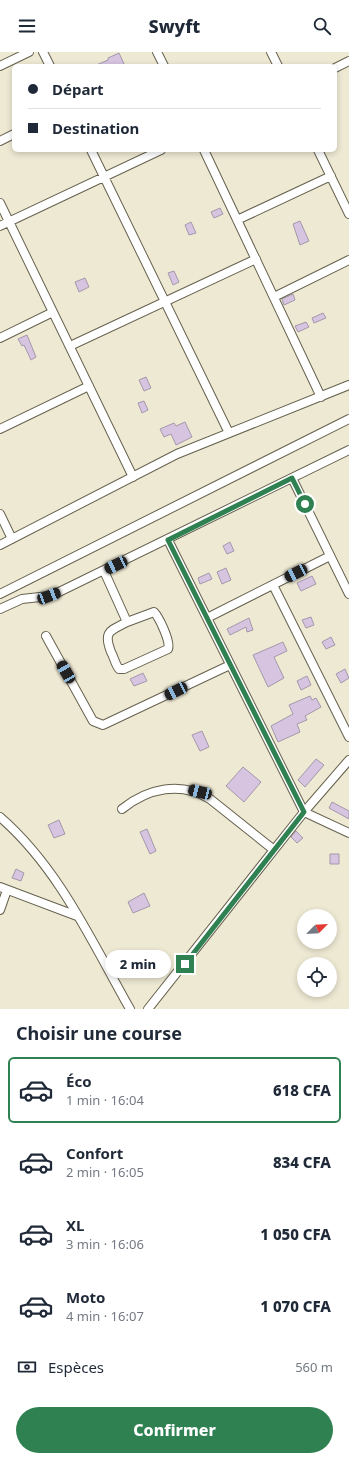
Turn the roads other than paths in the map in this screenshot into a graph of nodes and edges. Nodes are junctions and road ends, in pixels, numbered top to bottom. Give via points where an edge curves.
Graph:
1 (29, 52) edge
2 (43, 52) edge
3 (157, 52) edge
4 (271, 52) edge
5 (349, 61) edge
6 (49, 64) edge
7 (163, 64) edge
8 (277, 64) edge
9 (0, 66) edge
10 (337, 67) edge
11 (12, 135) edge
12 (0, 140) edge
13 (92, 152) edge
14 (157, 152) edge
15 (205, 152) edge
16 (319, 152) edge
17 (331, 176) junction
18 (104, 177) junction
19 (0, 203) edge
20 (349, 213) edge
21 (237, 220) junction
22 (9, 221) junction
23 (0, 226) edge
24 (256, 259) junction
25 (349, 260) edge
26 (274, 297) junction
27 (164, 302) junction
28 (53, 312) junction
29 (0, 338) edge
30 (70, 346) junction
31 (349, 385) edge
32 (89, 386) junction
33 (321, 396) junction
34 (349, 419) edge
35 (0, 429) edge
36 (229, 433) junction
37 (349, 450) edge
38 (134, 477) junction
39 (292, 478) junction
40 (0, 514) edge
41 (12, 539) junction
42 (168, 540) junction
43 (0, 545) edge
44 (330, 556) junction
45 (104, 571) junction
46 (272, 585) junction
47 (0, 594) edge
48 (349, 594) edge
49 (0, 609) edge
50 (207, 618) junction
51 (127, 622) junction
52 (46, 636) dead end
53 (230, 665) junction
54 (349, 737) edge
55 (349, 760) edge
56 (122, 809) dead end
57 (304, 812) junction
58 (0, 817) edge
59 (349, 833) edge
60 (274, 850) junction
61 (4, 889) edge
62 (0, 910) edge
63 (77, 916) junction
64 (130, 1009) edge
65 (148, 1009) edge

1 - 9 street
2 - 6 street
3 - 7 street
4 - 8 street
5 - 10 street
11 - 12 street
13 - 18 street
14 - 18 street
15 - 21 street
16 - 17 street
17 - 20 street
17 - 21 street
18 - 22 street
18 - 27 street
19 - 22 street
21 - 24 street
22 - 23 street
22 - 28 street
24 - 26 street
24 - 27 street
25 - 26 street
26 - 33 street
27 - 30 street
27 - 36 street
28 - 29 street
28 - 30 street
30 - 32 street
31 - 33 street
32 - 35 street
32 - 38 street
33 - 36 street
34 - 47 street
36 - 38 street via 177,454
37 - 39 street
38 - 41 street
39 - 42 street
39 - 44 street
40 - 41 street
41 - 43 street
42 - 45 street
42 - 50 street
44 - 46 street
44 - 48 street
45 - 49 street via 49,596 22,599
45 - 51 street
46 - 50 street
46 - 54 street
50 - 53 street
51 - 51 street via 111,630 107,635 119,669 168,649 169,643 154,612
52 - 53 street via 94,721 103,725
53 - 57 street
55 - 57 street
56 - 60 street via 146,794 182,788 200,792
57 - 59 street
57 - 60 street
58 - 63 street via 23,837 47,867
60 - 65 street
61 - 62 street
61 - 63 street
63 - 64 street

